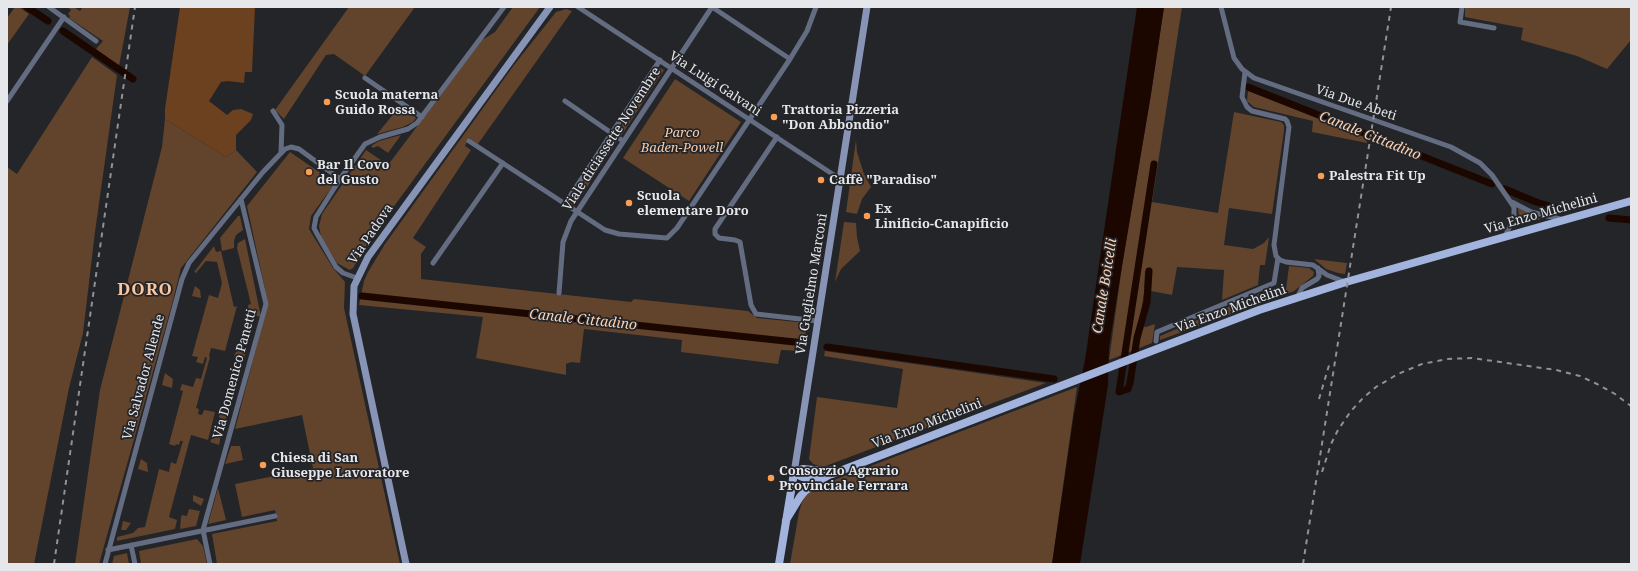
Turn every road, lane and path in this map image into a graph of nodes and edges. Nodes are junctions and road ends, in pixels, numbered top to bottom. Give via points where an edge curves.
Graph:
1 (49, 7) edge
2 (504, 7) edge
3 (550, 7) edge
4 (578, 7) edge
5 (712, 7) edge
6 (816, 7) edge
7 (867, 7) edge
8 (1221, 7) edge
9 (1462, 7) edge
10 (64, 17) junction
11 (1494, 28) dead end
12 (96, 40) dead end
13 (790, 59) junction
14 (660, 60) junction
15 (671, 68) junction
16 (1245, 72) junction
17 (365, 78) dead end
18 (7, 101) edge
19 (565, 101) dead end
20 (272, 111) dead end
21 (422, 117) junction
22 (750, 119) junction
23 (612, 133) junction
24 (777, 137) junction
25 (469, 141) dead end
26 (623, 141) junction
27 (283, 150) junction
28 (503, 163) junction
29 (340, 179) junction
30 (840, 179) junction
31 (241, 199) junction
32 (1511, 201) junction
33 (1631, 201) edge
34 (565, 204) junction
35 (577, 211) junction
36 (1564, 220) junction
37 (1505, 236) junction
38 (1278, 258) junction
39 (433, 262) dead end
40 (1318, 268) junction
41 (357, 278) junction
42 (1346, 282) junction
43 (559, 293) dead end
44 (1296, 298) junction
45 (818, 321) junction
46 (1156, 341) dead end
47 (799, 442) junction
48 (848, 468) junction
49 (809, 469) junction
50 (794, 473) junction
51 (821, 479) junction
52 (276, 516) dead end
53 (786, 520) junction
54 (203, 530) junction
55 (131, 545) junction
56 (108, 550) junction
57 (105, 564) edge
58 (135, 564) edge
59 (210, 564) edge
60 (406, 564) edge
61 (779, 564) edge

1 - 10 street
2 - 21 street
3 - 41 main road, Via Padova via 368,257
4 - 14 street, Via Luigi Galvani
5 - 13 street
5 - 15 street, Viale diciassette Novembre
6 - 13 street via 807,31
7 - 30 main road, Via Guglielmo Marconi
8 - 16 street, Via Due Abeti via 1231,51
9 - 11 street via 1460,22
10 - 12 street
10 - 18 street
13 - 22 street
14 - 15 street, Via Luigi Galvani
14 - 23 street, Viale diciassette Novembre
15 - 22 street, Via Luigi Galvani
15 - 26 street, Viale diciassette Novembre
16 - 32 street, Via Due Abeti via 1264,82 1460,151 1486,169
16 - 38 street via 1242,98 1247,107 1252,111 1285,119 1289,127 1274,245 1274,252
17 - 21 street
19 - 23 street
20 - 27 street via 282,125
21 - 29 street via 408,129 365,144
22 - 24 street, Via Luigi Galvani
22 - 35 street via 677,228 667,238 611,232
23 - 26 street
23 - 34 street, Viale diciassette Novembre
24 - 30 street, Via Luigi Galvani
24 - 45 street via 715,229 715,234 718,238 740,242 751,305 756,314
25 - 28 street
26 - 35 street, Viale diciassette Novembre
27 - 29 street via 291,147 299,149
27 - 31 street, Via Salvador Allende
28 - 34 street
28 - 39 street
29 - 41 street via 316,217 314,228 336,267 343,273
30 - 45 main road, Via Guglielmo Marconi
31 - 54 street, Via Domenico Panetti via 266,304
31 - 56 street, Via Salvador Allende via 189,263 185,272
32 - 36 street, Via Due Abeti via 1541,216
32 - 37 street via 1514,218
33 - 36 main road, Via Enzo Michelini
34 - 35 street
35 - 43 street, Viale diciassette Novembre via 565,235
36 - 37 main road, Via Enzo Michelini
37 - 42 main road, Via Enzo Michelini
38 - 40 street
38 - 46 street via 1274,283 1157,332
40 - 42 street via 1327,275
40 - 44 street via 1317,279 1302,288
41 - 60 main road, Via Padova via 354,286 353,314
42 - 44 main road, Via Enzo Michelini
44 - 48 main road, Via Enzo Michelini
45 - 47 main road, Via Guglielmo Marconi
47 - 49 main road via 800,459
47 - 50 main road, Via Guglielmo Marconi
48 - 49 main road, Via Enzo Michelini via 824,471
48 - 51 main road, Via Enzo Michelini
49 - 50 main road, Via Enzo Michelini
50 - 51 main road, Via Enzo Michelini via 805,478
50 - 53 main road, Via Guglielmo Marconi
51 - 53 main road, Via Enzo Michelini via 800,497
52 - 54 street
53 - 61 main road, Via Guglielmo Marconi
54 - 55 street
54 - 59 street
55 - 56 street
55 - 58 street
56 - 57 street, Via Salvador Allende

